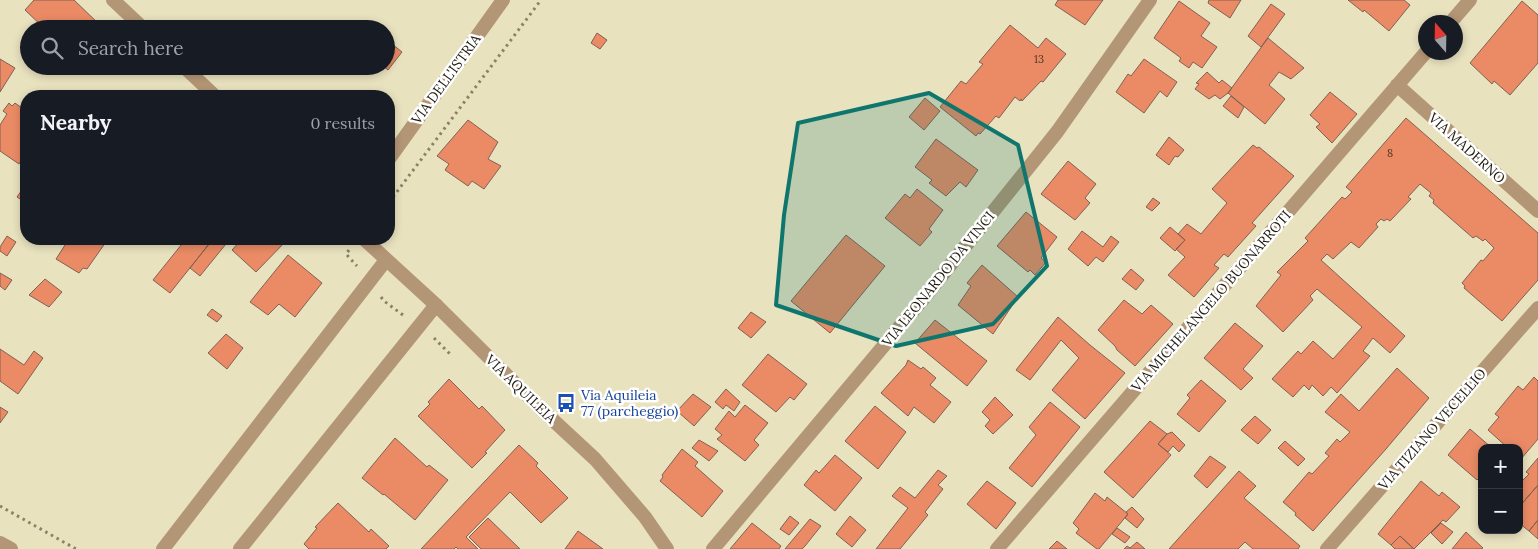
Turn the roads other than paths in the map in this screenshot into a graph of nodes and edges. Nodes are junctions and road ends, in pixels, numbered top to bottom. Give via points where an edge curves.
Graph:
1 (114, 0) edge
2 (503, 0) edge
3 (1150, 0) edge
4 (1470, 0) edge
5 (1457, 15) edge
6 (135, 20) edge
7 (1419, 60) edge
8 (193, 75) edge
9 (1397, 85) junction
10 (209, 90) edge
11 (395, 151) edge
12 (1538, 211) edge
13 (370, 245) edge
14 (386, 260) junction
15 (436, 304) junction
16 (1538, 308) edge
17 (0, 543) edge
18 (11, 549) edge
19 (163, 549) edge
20 (240, 549) edge
21 (667, 549) edge
22 (713, 549) edge
23 (997, 549) edge
24 (1327, 549) edge

1 - 6 street
2 - 11 street, VIA DELL'ISTRIA
3 - 22 street, VIA LEONARDO DA VINCI via 1058,132
4 - 5 street
7 - 9 street, VIA MICHELANGELO BUONARROTI
8 - 10 street
9 - 12 street, VIA MADERNO
9 - 23 street, VIA MICHELANGELO BUONARROTI
13 - 14 street, VIA AQUILEIA
14 - 15 street, VIA AQUILEIA
14 - 19 street
15 - 20 street
15 - 21 street, VIA AQUILEIA via 595,459 645,517
16 - 24 street, VIA TIZIANO VECELLIO
17 - 18 street

